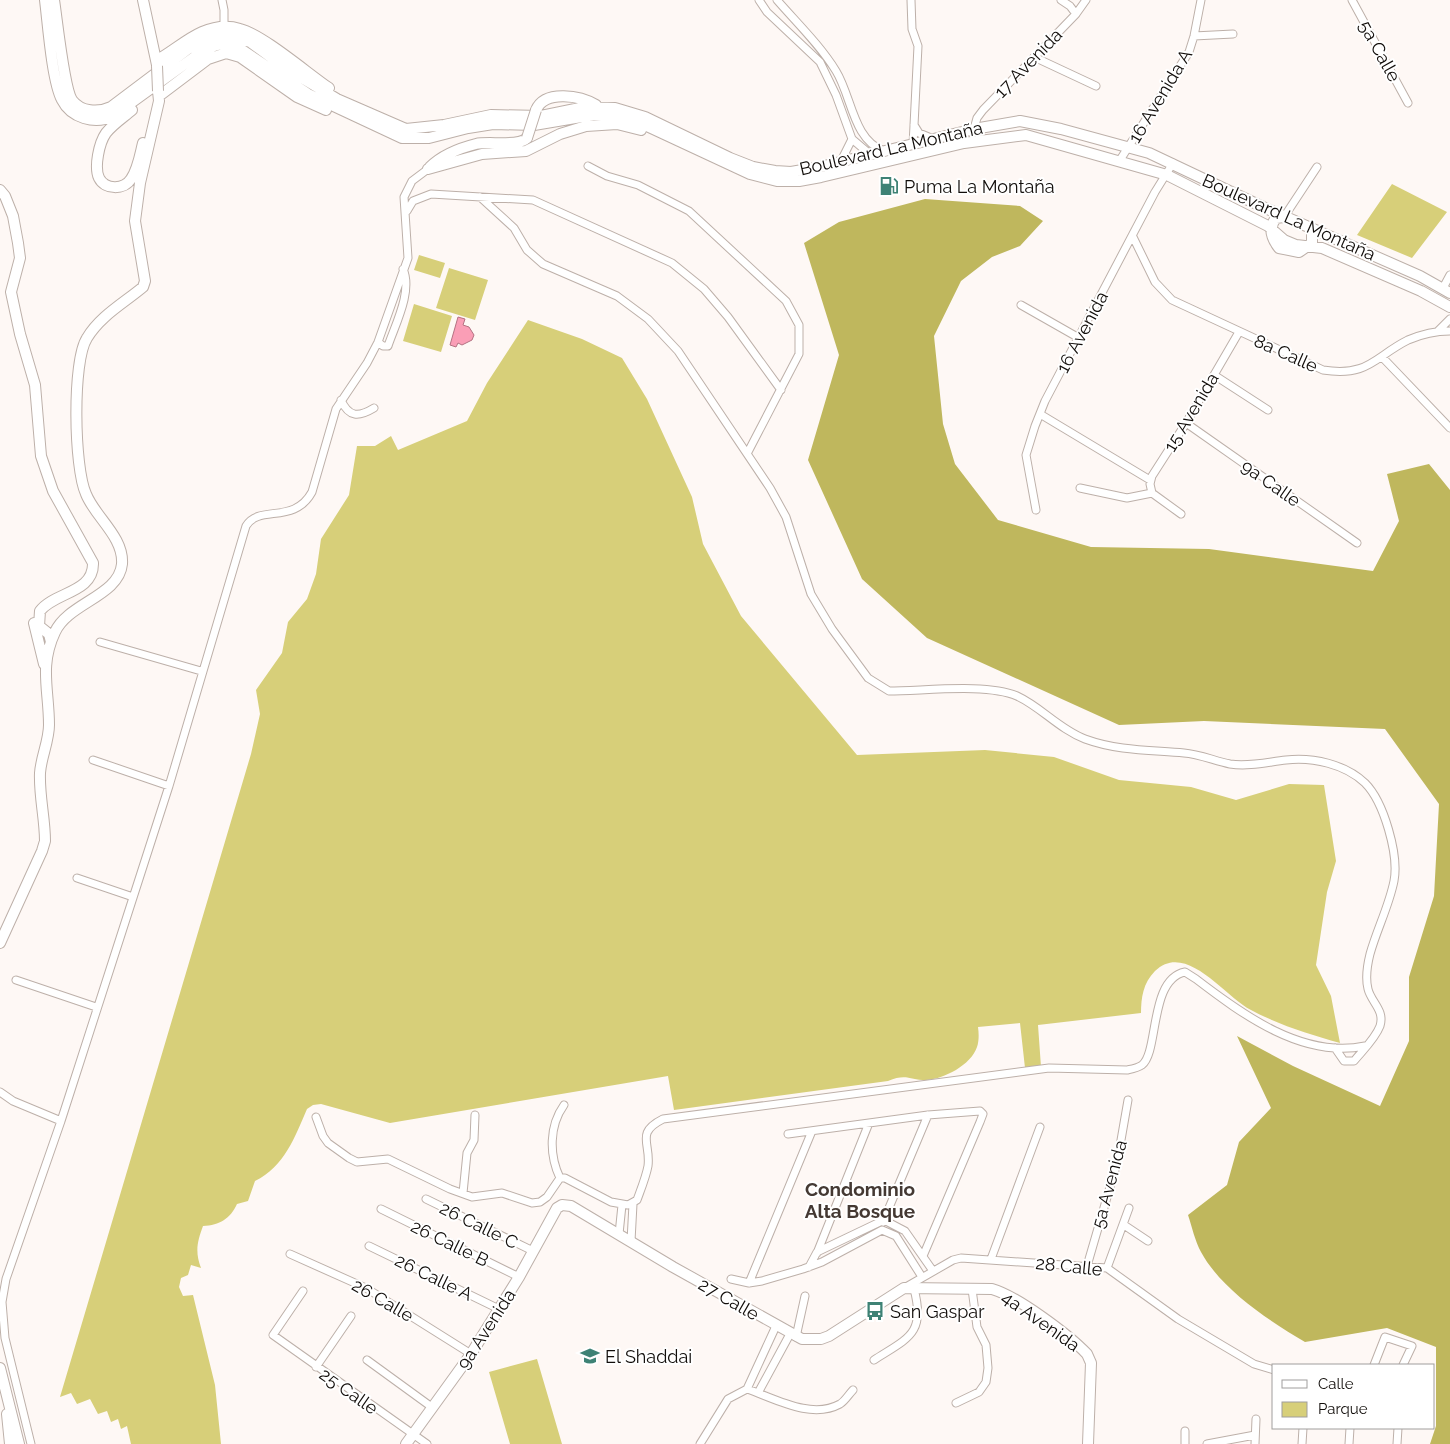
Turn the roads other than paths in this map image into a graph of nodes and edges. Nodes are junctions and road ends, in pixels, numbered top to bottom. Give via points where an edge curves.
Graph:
1 (45, 0) edge
2 (54, 0) edge
3 (143, 0) edge
4 (222, 0) edge
5 (759, 0) edge
6 (777, 0) edge
7 (911, 0) edge
8 (1061, 0) edge
9 (1086, 0) edge
10 (1200, 0) edge
11 (1352, 0) edge
12 (1076, 14) junction
13 (224, 26) junction
14 (1233, 34) dead end
15 (1194, 36) junction
16 (1034, 57) junction
17 (162, 68) junction
18 (1096, 86) dead end
19 (159, 93) junction
20 (141, 97) junction
21 (337, 99) junction
22 (1408, 103) dead end
23 (597, 106) junction
24 (342, 111) junction
25 (914, 125) junction
26 (974, 129) junction
27 (993, 138) junction
28 (852, 139) junction
29 (937, 139) junction
30 (913, 145) junction
31 (1129, 147) junction
32 (942, 149) junction
33 (698, 151) junction
34 (887, 152) junction
35 (871, 156) junction
36 (1120, 160) junction
37 (840, 163) junction
38 (1173, 163) junction
39 (588, 166) dead end
40 (1316, 167) dead end
41 (428, 169) junction
42 (821, 172) junction
43 (1166, 175) junction
44 (799, 176) junction
45 (0, 190) edge
46 (480, 197) junction
47 (406, 214) junction
48 (1284, 217) junction
49 (1312, 228) junction
50 (1273, 230) junction
51 (1132, 237) junction
52 (1310, 245) junction
53 (403, 269) junction
54 (1450, 275) edge
55 (1447, 290) edge
56 (1021, 304) dead end
57 (1450, 307) edge
58 (1450, 319) edge
59 (1437, 331) junction
60 (1450, 331) edge
61 (1239, 332) junction
62 (1079, 338) junction
63 (378, 342) junction
64 (1383, 358) junction
65 (1214, 375) junction
66 (781, 390) junction
67 (341, 400) junction
68 (374, 408) dead end
69 (1268, 410) dead end
70 (1040, 414) junction
71 (1186, 423) junction
72 (1450, 428) edge
73 (748, 452) junction
74 (1150, 480) junction
75 (1080, 488) dead end
76 (1152, 493) junction
77 (1036, 510) dead end
78 (1181, 514) dead end
79 (1356, 543) dead end
80 (40, 611) junction
81 (54, 633) junction
82 (100, 642) dead end
83 (45, 668) junction
84 (201, 671) junction
85 (93, 760) dead end
86 (169, 786) junction
87 (77, 878) dead end
88 (133, 897) junction
89 (0, 944) edge
90 (16, 980) dead end
91 (96, 1006) junction
92 (1365, 1046) junction
93 (1335, 1048) junction
94 (0, 1092) edge
95 (1128, 1100) dead end
96 (564, 1105) dead end
97 (474, 1115) dead end
98 (316, 1116) dead end
99 (928, 1116) junction
100 (61, 1121) junction
101 (869, 1123) junction
102 (1040, 1126) dead end
103 (812, 1131) junction
104 (788, 1134) dead end
105 (560, 1178) junction
106 (463, 1194) junction
107 (426, 1200) dead end
108 (633, 1204) junction
109 (622, 1205) junction
110 (557, 1208) joint
111 (1129, 1208) dead end
112 (381, 1209) dead end
113 (884, 1220) junction
114 (1124, 1225) junction
115 (882, 1230) junction
116 (619, 1234) junction
117 (630, 1241) junction
118 (1148, 1241) dead end
119 (369, 1246) dead end
120 (532, 1251) junction
121 (817, 1252) junction
122 (290, 1254) dead end
123 (923, 1256) junction
124 (991, 1259) junction
125 (822, 1262) junction
126 (1087, 1266) junction
127 (809, 1267) junction
128 (1107, 1268) junction
129 (933, 1271) junction
130 (519, 1277) junction
131 (922, 1277) junction
132 (731, 1279) dead end
133 (749, 1283) junction
134 (909, 1289) junction
135 (972, 1289) junction
136 (303, 1292) dead end
137 (805, 1296) dead end
138 (500, 1309) junction
139 (351, 1316) dead end
140 (776, 1326) junction
141 (793, 1336) junction
142 (471, 1354) junction
143 (367, 1360) dead end
144 (874, 1360) dead end
145 (1374, 1364) edge
146 (1403, 1364) edge
147 (316, 1367) junction
148 (0, 1368) edge
149 (1272, 1369) edge
150 (748, 1389) junction
151 (853, 1390) dead end
152 (6, 1391) junction
153 (758, 1393) junction
154 (956, 1404) dead end
155 (433, 1408) junction
156 (1256, 1419) dead end
157 (1303, 1429) edge
158 (1350, 1429) edge
159 (1398, 1429) edge
160 (1185, 1432) dead end
161 (1255, 1436) junction
162 (410, 1440) edge
163 (10, 1444) edge
164 (19, 1444) edge
165 (31, 1444) edge
166 (427, 1444) edge
167 (700, 1444) edge
168 (1088, 1444) edge
169 (1185, 1444) edge
170 (1207, 1444) edge
171 (1255, 1444) edge
172 (1302, 1444) edge
173 (1349, 1444) edge
174 (1397, 1444) edge

1 - 20 main road via 58,89 68,108 84,118 103,120
2 - 17 main road via 68,89 80,107 90,111 107,109
3 - 17 main road
4 - 13 street
5 - 28 street via 767,12 820,62
6 - 34 street via 821,49 836,71 861,134 870,144
7 - 25 street via 912,29 918,46
8 - 12 street
9 - 12 street, 17 Avenida
10 - 15 street, 16 Avenida A
11 - 22 street, 5a Calle
12 - 16 street, 17 Avenida
13 - 17 main road via 199,34
13 - 21 main road via 246,31 262,41 329,88
14 - 15 street
15 - 31 street, 16 Avenida A via 1184,60
16 - 18 street
16 - 26 street, 17 Avenida via 983,110
17 - 19 main road, bridge
17 - 20 main road
17 - 21 main road, Boulevard La Montaña via 201,42 231,35 250,42
17 - 24 main road, Boulevard La Montaña via 214,46 231,45 308,94
19 - 20 main road via 135,172 124,186 110,187 101,181 97,173 102,143 108,131 138,105
19 - 24 main road via 214,55 229,53 240,57 297,97 332,113
19 - 81 main road via 135,221 145,281 94,327 80,358 76,438 82,483 86,496 120,548 121,569 113,584 78,608
21 - 23 main road, Boulevard La Montaña via 393,125 416,130 491,115 541,116
23 - 41 main road, bridge via 584,99 560,97 542,101 527,138 519,142 468,146 437,160
23 - 44 main road, Boulevard La Montaña via 645,117 753,167
24 - 33 main road, Boulevard La Montaña via 396,136 414,139 492,124 534,125 611,115 634,120
25 - 29 street via 926,137
25 - 30 street
26 - 27 main road via 978,135
26 - 29 main road, Boulevard La Montaña
26 - 31 main road, Boulevard La Montaña via 1020,121
27 - 32 main road, Boulevard La Montaña
27 - 36 main road, Boulevard La Montaña via 1026,135
28 - 35 street
28 - 37 street
29 - 30 main road, Boulevard La Montaña
30 - 34 main road, Boulevard La Montaña
31 - 36 street, 16 Avenida A
31 - 38 main road, Boulevard La Montaña
32 - 35 street via 932,146 882,158
32 - 42 main road, Boulevard La Montaña
33 - 41 main road via 683,150 631,127 603,124 572,130 526,151 482,154
33 - 44 main road, Boulevard La Montaña via 757,177 777,180
34 - 35 main road, Boulevard La Montaña
35 - 37 main road, Boulevard La Montaña
36 - 43 main road, Boulevard La Montaña
37 - 42 main road, Boulevard La Montaña
38 - 43 street, 16 Avenida
38 - 48 main road, Boulevard La Montaña
39 - 66 street via 607,176 638,185 689,211 786,300 799,324 799,354
40 - 48 street
41 - 47 street via 407,189 404,197
42 - 44 main road, Boulevard La Montaña
43 - 50 main road, Boulevard La Montaña
43 - 51 street, 16 Avenida
45 - 80 main road via 13,216 18,243 20,258 11,292 35,384 41,456 52,491 93,562 89,579 82,586 51,601
46 - 47 street via 432,194 413,201
46 - 66 street via 532,200 672,263 704,289
46 - 73 street via 514,228 527,250 543,264 617,296 648,318 678,350
47 - 53 street via 408,258
48 - 49 main road, Boulevard La Montaña
48 - 50 main road via 1274,220
49 - 52 main road
49 - 55 main road, Boulevard La Montaña
50 - 52 main road via 1272,238 1279,248 1299,252
51 - 61 street, 8a Calle via 1147,270 1172,300
51 - 62 street, 16 Avenida
52 - 57 main road, Boulevard La Montaña via 1422,291
53 - 63 street
53 - 63 street via 406,274 404,295 388,346
54 - 55 street
56 - 62 street
58 - 59 street
59 - 60 street
59 - 64 street, 8a Calle via 1408,340
61 - 64 street, 8a Calle via 1323,370 1356,370
61 - 65 street, 15 Avenida
62 - 70 street, 16 Avenida
63 - 67 street
64 - 72 street
65 - 69 street
65 - 71 street, 15 Avenida
66 - 73 street
67 - 68 street via 353,415 361,416
67 - 84 street via 307,500 286,513 255,516 246,526
70 - 74 street
70 - 77 street, 16 Avenida via 1026,455
71 - 74 street, 15 Avenida
71 - 79 street, 9a Calle
73 - 92 street via 786,517 811,594 868,678 889,691 1002,691 1019,697 1067,730 1120,749 1183,753 1250,765 1307,759 1346,770 1364,783 1375,797 1391,840 1395,879 1366,968 1368,992 1381,1012 1381,1023
74 - 76 street
75 - 76 street via 1127,498
76 - 78 street
80 - 81 main road via 39,626
80 - 83 main road via 34,622
81 - 83 main road
82 - 84 street
83 - 89 main road via 49,728 40,776 44,841
84 - 86 street
85 - 86 street
86 - 88 street
87 - 88 street
88 - 91 street
90 - 91 street
91 - 100 street
92 - 93 street via 1347,1050
92 - 93 street via 1354,1061 1349,1062 1340,1059
93 - 108 street via 1269,1029 1185,972 1168,984 1156,1015 1147,1059 1137,1068 1049,1068 663,1119 651,1125 646,1134 648,1163 639,1195
94 - 100 street via 13,1101
95 - 126 street, 5a Avenida via 1117,1163
96 - 105 street via 556,1116 553,1136 552,1156
97 - 106 street via 474,1140 467,1153
98 - 106 street via 328,1143 349,1158 357,1162 388,1159
99 - 101 street
99 - 113 street
99 - 123 street via 976,1110 983,1114
100 - 165 street via 6,1279 2,1302 5,1338
101 - 103 street
101 - 121 street
102 - 124 street
103 - 104 street
103 - 133 street
105 - 106 street via 540,1202 532,1203 502,1193 480,1197
105 - 109 street
107 - 120 street, 26 Calle C
108 - 109 street
108 - 117 street
109 - 116 street
110 - 116 main road, 27 Calle via 571,1206
110 - 120 main road, 9a Avenida
111 - 114 street
112 - 130 street, 26 Calle B
113 - 115 street
113 - 121 street
113 - 123 street via 905,1231
114 - 118 street
114 - 128 street
115 - 125 street
115 - 131 street via 896,1236
116 - 117 main road, 27 Calle
117 - 140 main road, 27 Calle
119 - 138 street, 26 Calle A
120 - 130 main road, 9a Avenida
121 - 125 street
121 - 127 street
122 - 142 street, 26 Calle via 366,1288
123 - 129 street
124 - 126 street, 28 Calle
124 - 129 street, 28 Calle via 961,1258
125 - 127 street
126 - 128 street, 28 Calle
127 - 133 street
128 - 149 street, 28 Calle via 1178,1319 1254,1364
129 - 131 street, 28 Calle
130 - 138 main road, 9a Avenida
131 - 134 street, 28 Calle
132 - 133 street
134 - 135 main road, 4a Avenida
134 - 141 main road, 27 Calle via 821,1339
134 - 144 street via 920,1313 911,1335
135 - 154 street via 977,1327 986,1344 988,1368 986,1382 979,1392
135 - 168 main road, 4a Avenida via 992,1289 1008,1295 1087,1354 1091,1363
136 - 147 street, 25 Calle via 273,1335
137 - 141 street
138 - 142 main road, 9a Avenida
139 - 147 street
140 - 141 main road, 27 Calle
140 - 150 street
141 - 153 street
142 - 155 main road, 9a Avenida
143 - 155 street
145 - 146 street via 1385,1338 1412,1346
147 - 162 street, 25 Calle
148 - 152 main road
150 - 153 street
150 - 167 street via 728,1399
151 - 153 street via 834,1406 810,1408
152 - 163 main road
152 - 164 main road
155 - 162 main road, 9a Avenida
156 - 161 street
157 - 172 street
158 - 173 street
159 - 174 street
160 - 169 street
161 - 170 street
161 - 171 street
162 - 166 street, 25 Calle

